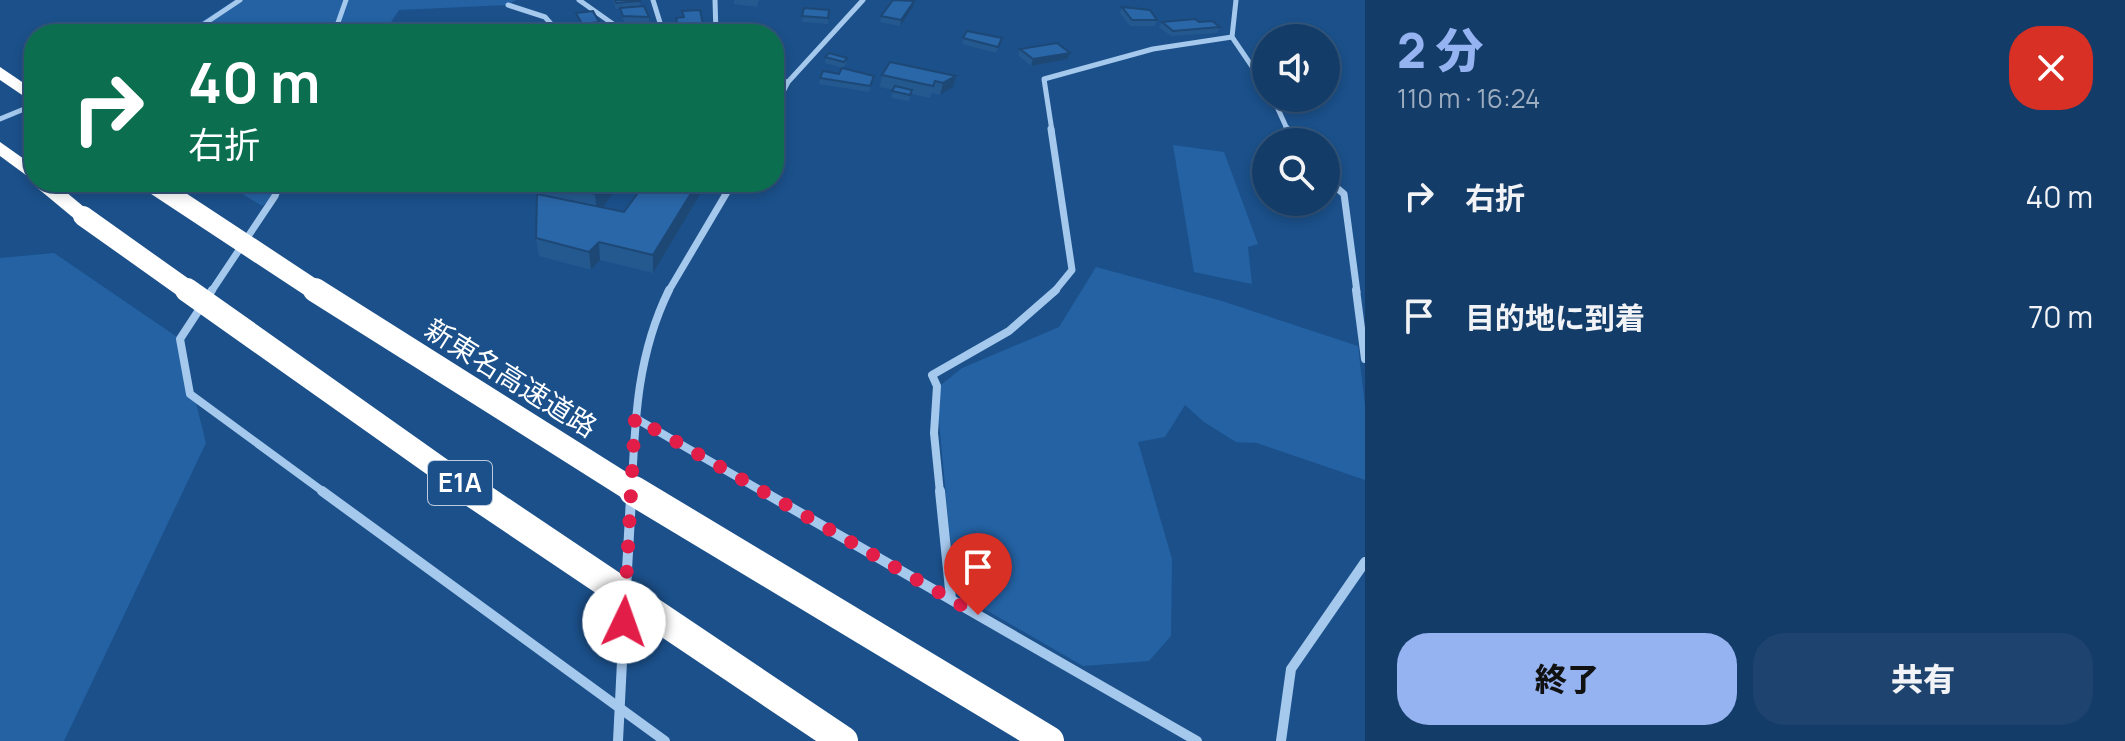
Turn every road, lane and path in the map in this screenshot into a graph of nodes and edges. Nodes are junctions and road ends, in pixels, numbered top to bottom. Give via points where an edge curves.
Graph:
1 (240, 0) edge
2 (346, 0) edge
3 (579, 0) edge
4 (653, 0) edge
5 (715, 0) edge
6 (863, 0) edge
7 (1236, 0) edge
8 (508, 5) dead end
9 (204, 24) edge
10 (338, 24) edge
11 (551, 24) edge
12 (613, 24) edge
13 (660, 24) edge
14 (717, 24) edge
15 (1232, 37) junction
16 (1252, 66) edge
17 (0, 72) edge
18 (784, 81) edge
19 (788, 82) junction
20 (24, 90) edge
21 (784, 90) edge
22 (24, 109) edge
23 (0, 119) edge
24 (0, 147) edge
25 (24, 167) edge
26 (1340, 191) edge
27 (54, 192) edge
28 (166, 192) edge
29 (276, 192) edge
30 (727, 192) edge
31 (1365, 359) edge
32 (635, 418) junction
33 (1365, 562) edge
34 (951, 599) junction
35 (620, 709) junction
36 (618, 741) edge
37 (665, 741) edge
38 (843, 741) edge
39 (1049, 741) edge
40 (1197, 741) edge
41 (1281, 741) edge

1 - 9 street
2 - 10 street
3 - 12 street
4 - 13 street
5 - 14 street
6 - 19 street
7 - 15 street
8 - 11 street
15 - 16 street
15 - 34 street via 1153,49 1044,79 1072,270 1053,298 1017,329 932,375 937,386 934,433
17 - 20 highway
18 - 19 street
19 - 21 street
22 - 23 street
24 - 25 highway
26 - 31 street
27 - 38 highway, E1A, bridge via 410,450
28 - 39 highway, 新東名高速道路, bridge via 601,472
29 - 35 street via 180,339 190,394
30 - 32 street via 667,297 645,349
32 - 34 street
32 - 35 street
33 - 41 street via 1291,669
34 - 40 street
35 - 36 street
35 - 37 street

